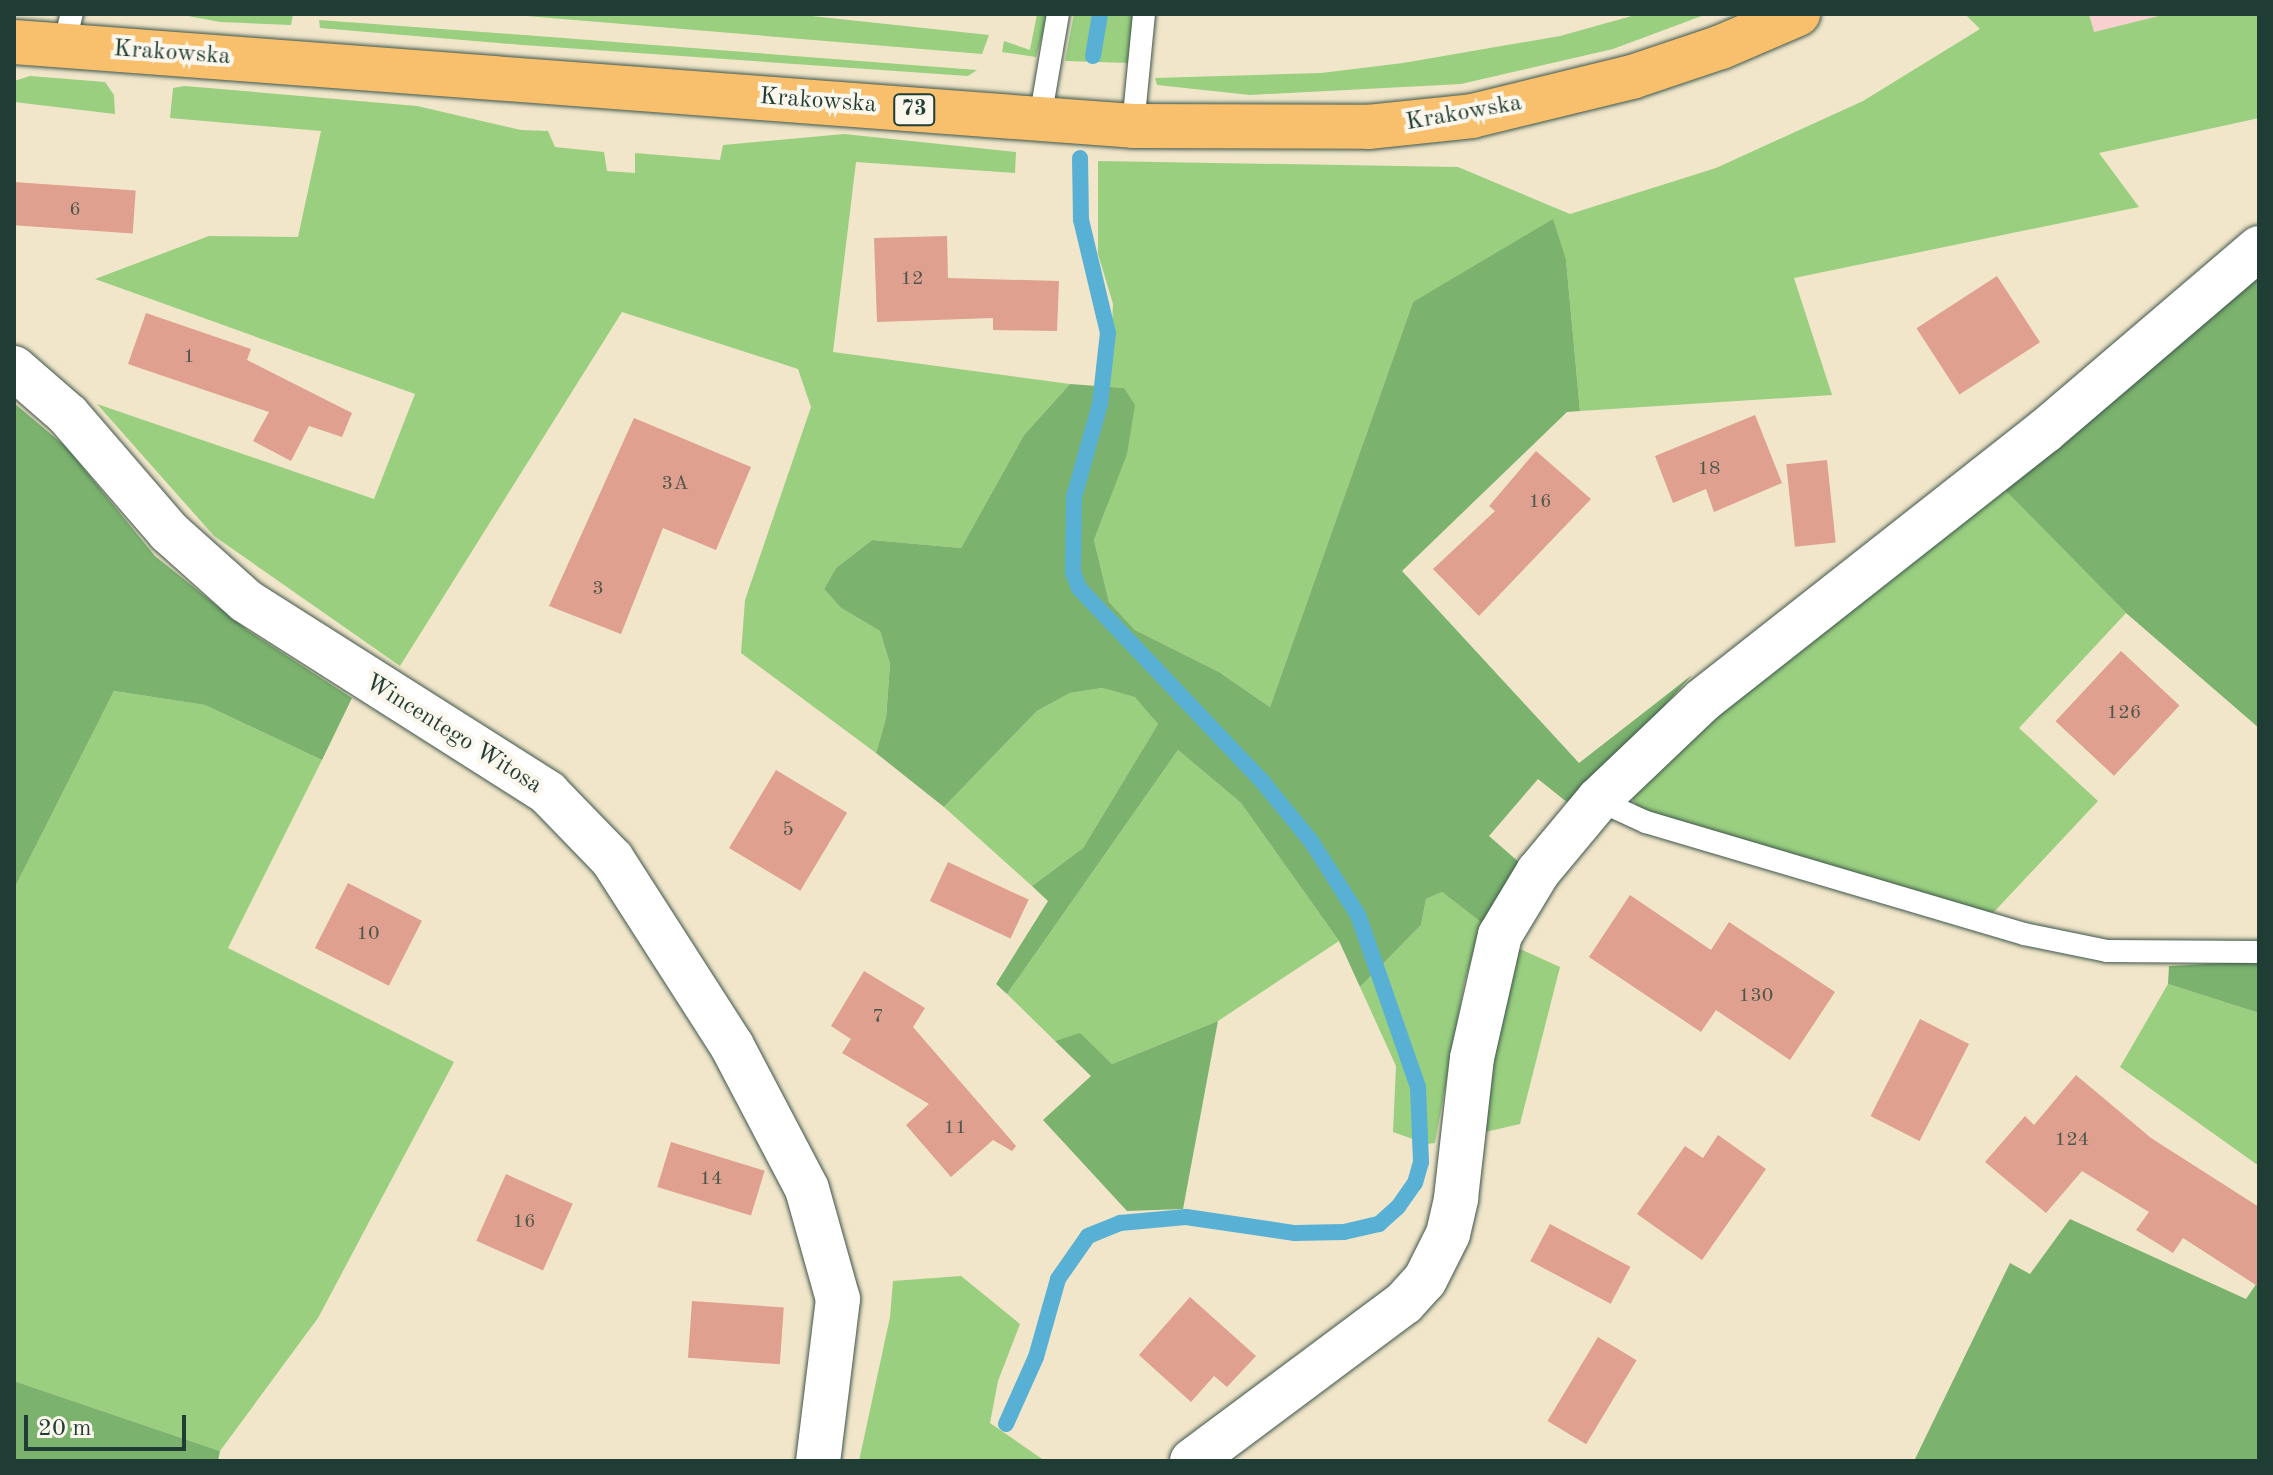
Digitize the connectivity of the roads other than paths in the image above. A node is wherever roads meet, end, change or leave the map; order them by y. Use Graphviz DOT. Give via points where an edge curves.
graph roads {
  1 [pos="1058,14"];
  2 [pos="1144,14"];
  3 [pos="1798,14"];
  4 [pos="68,30"];
  5 [pos="14,42"];
  6 [pos="1040,119"];
  7 [pos="1133,126"];
  8 [pos="2259,248"];
  9 [pos="14,368"];
  10 [pos="1598,800"];
  11 [pos="2259,952"];
  12 [pos="818,1461"];
  13 [pos="1192,1461"];
  1 -- 6 [label="lane"];
  2 -- 7 [label="lane"];
  3 -- 7 [label="main road, Krakowska / 73" via="1632,77 1472,116 1368,127"];
  4 -- 5 [label="main road, Krakowska / 73"];
  4 -- 6 [label="main road, Krakowska / 73"];
  6 -- 7 [label="main road, Krakowska / 73"];
  8 -- 10 [label="street" via="2045,431 1703,700"];
  9 -- 12 [label="street, Wincentego Witosa" via="68,415 169,532 246,601 548,793 612,859 732,1046 807,1189 838,1299"];
  10 -- 11 [label="lane" via="1646,822 2024,934 2107,951"];
  10 -- 13 [label="street" via="1538,872 1500,935 1472,1058 1456,1198 1448,1234 1425,1280 1404,1303"];
}
